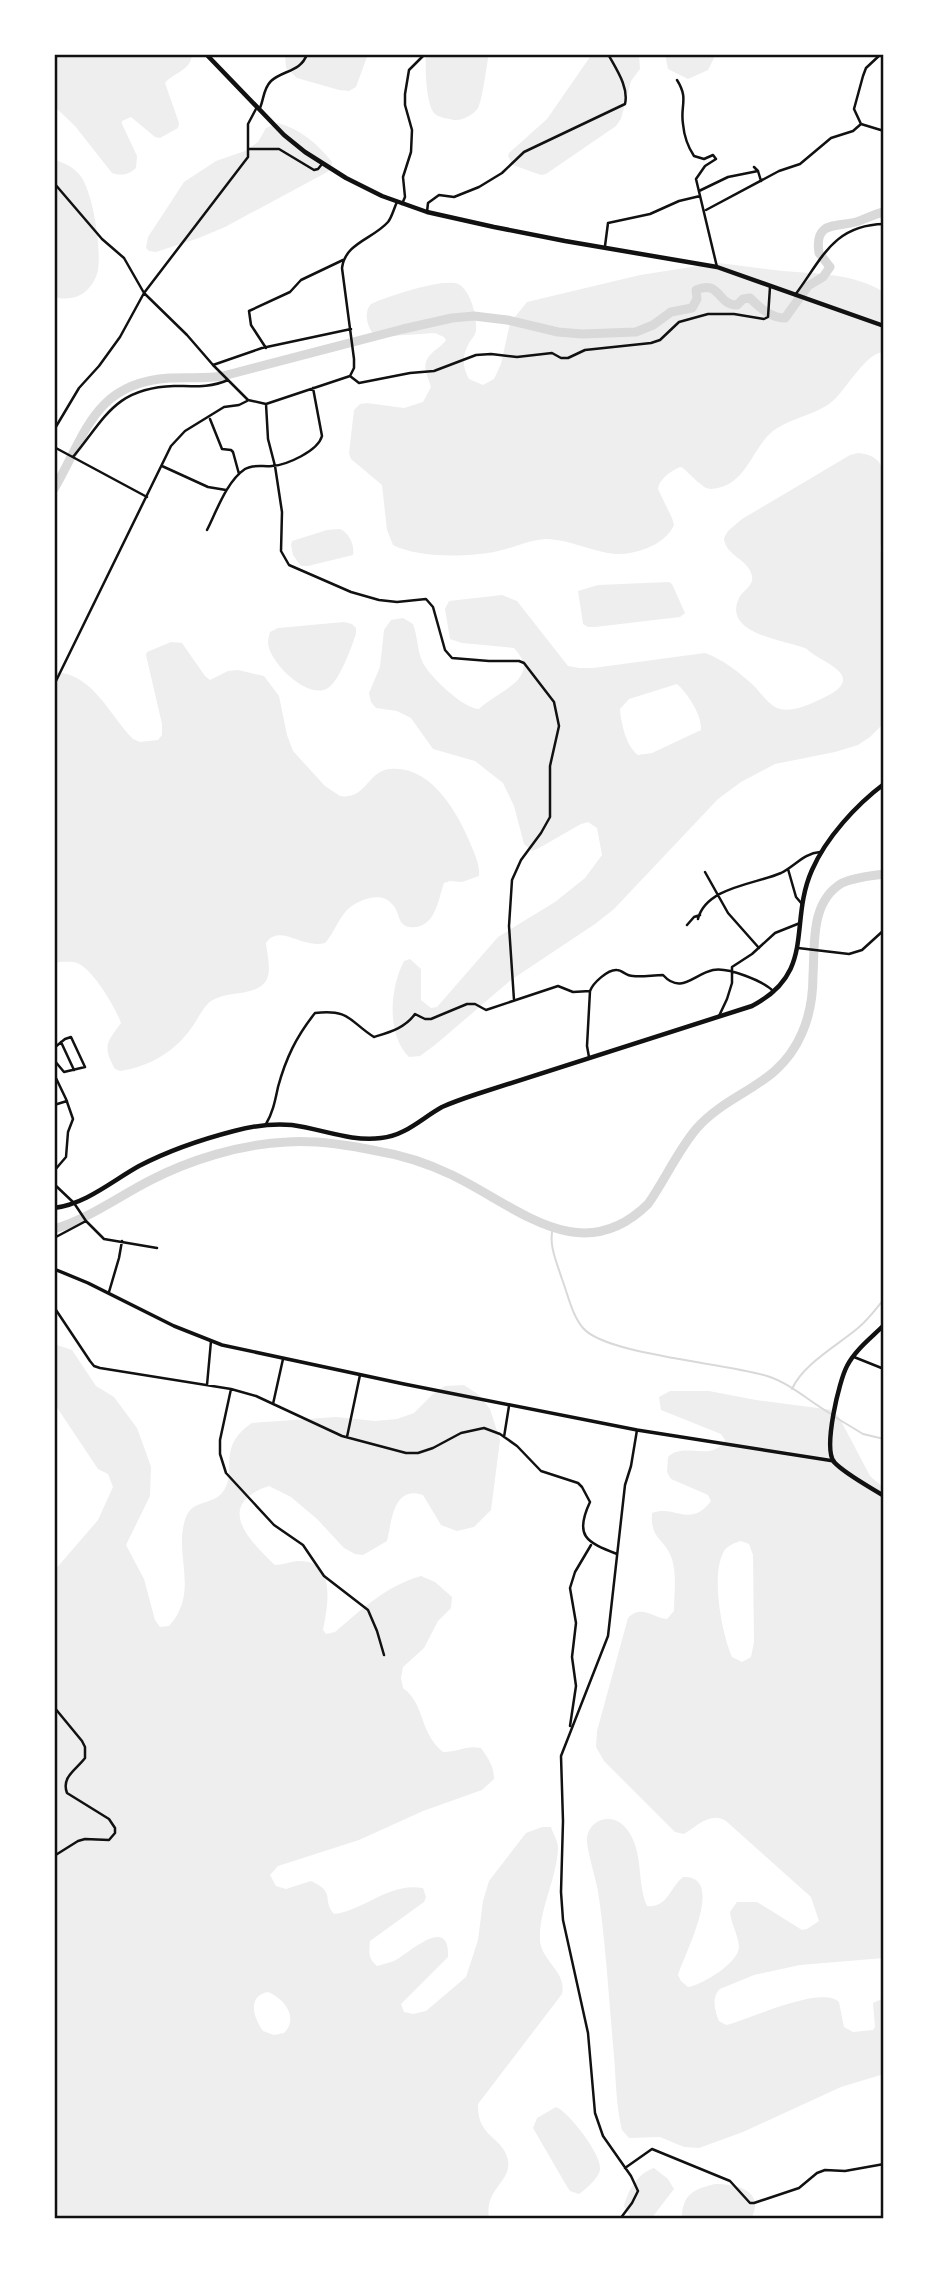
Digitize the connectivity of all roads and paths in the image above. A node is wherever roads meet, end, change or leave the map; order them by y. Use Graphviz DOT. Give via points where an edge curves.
graph roads {
  1 [pos="206,54"];
  2 [pos="307,54"];
  3 [pos="425,54"];
  4 [pos="608,54"];
  5 [pos="881,54"];
  6 [pos="677,80"];
  7 [pos="258,108"];
  8 [pos="860,124"];
  9 [pos="884,131"];
  10 [pos="249,149"];
  11 [pos="322,164"];
  12 [pos="754,167"];
  13 [pos="758,171"];
  14 [pos="761,181"];
  15 [pos="54,183"];
  16 [pos="699,191"];
  17 [pos="700,196"];
  18 [pos="399,203"];
  19 [pos="705,210"];
  20 [pos="427,212"];
  21 [pos="884,223"];
  22 [pos="605,248"];
  23 [pos="343,260"];
  24 [pos="717,267"];
  25 [pos="770,286"];
  26 [pos="145,293"];
  27 [pos="797,295"];
  28 [pos="884,326"];
  29 [pos="351,329"];
  30 [pos="266,348"];
  31 [pos="213,365"];
  32 [pos="350,376"];
  33 [pos="228,380"];
  34 [pos="313,387"];
  35 [pos="248,400"];
  36 [pos="266,404"];
  37 [pos="209,418"];
  38 [pos="54,430"];
  39 [pos="54,447"];
  40 [pos="73,457"];
  41 [pos="162,466"];
  42 [pos="275,466"];
  43 [pos="239,474"];
  44 [pos="226,490"];
  45 [pos="147,497"];
  46 [pos="207,530"];
  47 [pos="54,685"];
  48 [pos="884,784"];
  49 [pos="822,852"];
  50 [pos="788,869"];
  51 [pos="705,872"];
  52 [pos="718,896"];
  53 [pos="803,904"];
  54 [pos="800,923"];
  55 [pos="687,925"];
  56 [pos="884,930"];
  57 [pos="759,948"];
  58 [pos="797,948"];
  59 [pos="731,973"];
  60 [pos="590,991"];
  61 [pos="774,992"];
  62 [pos="514,1000"];
  63 [pos="719,1016"];
  64 [pos="61,1042"];
  65 [pos="54,1048"];
  66 [pos="589,1057"];
  67 [pos="54,1059"];
  68 [pos="74,1070"];
  69 [pos="54,1074"];
  70 [pos="67,1101"];
  71 [pos="54,1105"];
  72 [pos="266,1124"];
  73 [pos="54,1171"];
  74 [pos="54,1184"];
  75 [pos="75,1205"];
  76 [pos="54,1208"];
  77 [pos="85,1220"];
  78 [pos="54,1238"];
  79 [pos="122,1241"];
  80 [pos="157,1248"];
  81 [pos="55,1269"];
  82 [pos="54,1280"];
  83 [pos="108,1293"];
  84 [pos="54,1307"];
  85 [pos="884,1325"];
  86 [pos="211,1341"];
  87 [pos="853,1356"];
  88 [pos="283,1359"];
  89 [pos="884,1368"];
  90 [pos="361,1374"];
  91 [pos="207,1385"];
  92 [pos="232,1389"];
  93 [pos="273,1404"];
  94 [pos="509,1405"];
  95 [pos="637,1430"];
  96 [pos="346,1437"];
  97 [pos="504,1437"];
  98 [pos="834,1461"];
  99 [pos="884,1496"];
  100 [pos="591,1545"];
  101 [pos="617,1554"];
  102 [pos="384,1656"];
  103 [pos="54,1707"];
  104 [pos="569,1732"];
  105 [pos="54,1856"];
  106 [pos="884,2164"];
  107 [pos="625,2168"];
  108 [pos="620,2219"];
  1 -- 7 [label="main road"];
  2 -- 7 [label="street" via="302,65 270,82"];
  3 -- 18 [label="street" via="409,70 405,105 412,130 411,152 403,177 405,197"];
  4 -- 20 [label="street" via="621,78 625,104 524,152 479,187 454,197 439,195 428,203"];
  5 -- 8 [label="street" via="863,76 854,109"];
  6 -- 16 [label="street" via="684,92 688,147 694,156 704,159 713,155 716,159 698,176"];
  7 -- 10 [label="street" via="248,124"];
  7 -- 11 [label="main road"];
  8 -- 9 [label="street"];
  8 -- 14 [label="street" via="831,138 800,164"];
  10 -- 11 [label="street" via="279,149 314,170"];
  10 -- 26 [label="street" via="241,168"];
  11 -- 18 [label="main road"];
  12 -- 13 [label="street"];
  13 -- 14 [label="street"];
  13 -- 16 [label="street" via="728,177"];
  14 -- 19 [label="street"];
  15 -- 26 [label="street" via="124,258"];
  16 -- 17 [label="street"];
  17 -- 19 [label="street"];
  17 -- 22 [label="street" via="608,223"];
  18 -- 20 [label="main road"];
  18 -- 23 [label="street" via="386,224"];
  19 -- 24 [label="street"];
  20 -- 22 [label="main road"];
  21 -- 27 [label="street" via="860,227 834,240"];
  22 -- 24 [label="main road"];
  23 -- 29 [label="street"];
  23 -- 30 [label="street" via="249,312 251,325"];
  24 -- 25 [label="main road"];
  25 -- 27 [label="main road"];
  25 -- 32 [label="street" via="768,317 764,319 708,314 679,322 651,343 585,350 568,358 552,353 476,355 435,372 359,383"];
  26 -- 31 [label="street"];
  26 -- 38 [label="street" via="120,337 79,388"];
  27 -- 28 [label="main road"];
  29 -- 30 [label="street"];
  29 -- 32 [label="street" via="354,368"];
  30 -- 31 [label="street"];
  31 -- 33 [label="street"];
  32 -- 34 [label="street"];
  33 -- 35 [label="street"];
  33 -- 40 [label="street" via="212,386 149,389 128,396"];
  34 -- 36 [label="street"];
  34 -- 42 [label="street" via="321,441"];
  35 -- 36 [label="street"];
  35 -- 37 [label="street" via="224,407"];
  36 -- 42 [label="street"];
  37 -- 41 [label="street" via="176,439"];
  37 -- 43 [label="street" via="222,449 233,452"];
  39 -- 40 [label="street"];
  40 -- 45 [label="street"];
  41 -- 44 [label="street" via="208,487"];
  41 -- 45 [label="street"];
  42 -- 43 [label="street" via="251,466"];
  42 -- 62 [label="street" via="282,512 281,551 289,565 379,600 426,599 433,607 448,655 524,663 554,702 559,726 550,766 550,817 512,880 509,926"];
  43 -- 44 [label="street"];
  44 -- 46 [label="street"];
  45 -- 47 [label="street"];
  48 -- 49 [label="main road"];
  49 -- 50 [label="street" via="809,854"];
  49 -- 53 [label="main road"];
  50 -- 52 [label="street"];
  50 -- 53 [label="street" via="796,897"];
  51 -- 52 [label="street"];
  52 -- 55 [label="street"];
  52 -- 57 [label="street"];
  53 -- 54 [label="main road"];
  54 -- 57 [label="street" via="775,933"];
  54 -- 58 [label="main road"];
  56 -- 58 [label="street" via="856,953"];
  57 -- 59 [label="street" via="732,967"];
  58 -- 61 [label="main road" via="788,976"];
  59 -- 60 [label="street" via="709,971 674,984 663,975 631,976 618,970 598,979"];
  59 -- 61 [label="street" via="760,981"];
  59 -- 63 [label="street" via="732,983"];
  60 -- 62 [label="street" via="573,992 558,986"];
  60 -- 66 [label="street"];
  61 -- 63 [label="main road" via="752,1006"];
  62 -- 72 [label="street" via="486,1010 467,1004 431,1019 415,1014 409,1022 374,1037 337,1012 315,1013 288,1056"];
  63 -- 66 [label="main road"];
  64 -- 65 [label="street"];
  64 -- 68 [label="street"];
  64 -- 68 [label="street" via="74,1039 85,1067"];
  66 -- 72 [label="main road" via="477,1094 442,1108 402,1133 383,1138 361,1139"];
  67 -- 68 [label="street" via="62,1071"];
  69 -- 70 [label="street"];
  70 -- 71 [label="street"];
  70 -- 73 [label="street" via="73,1119 68,1152"];
  72 -- 75 [label="main road" via="233,1131 141,1165"];
  74 -- 75 [label="street"];
  75 -- 76 [label="main road"];
  75 -- 77 [label="street"];
  77 -- 78 [label="street"];
  77 -- 79 [label="street" via="104,1239"];
  79 -- 80 [label="street"];
  79 -- 83 [label="street"];
  81 -- 82 [label="street"];
  81 -- 83 [label="street"];
  83 -- 86 [label="street"];
  84 -- 91 [label="street" via="94,1366"];
  85 -- 87 [label="main road"];
  86 -- 88 [label="street"];
  86 -- 91 [label="street"];
  87 -- 89 [label="street"];
  87 -- 98 [label="main road" via="842,1379 832,1424"];
  88 -- 90 [label="street"];
  88 -- 93 [label="street"];
  90 -- 94 [label="street"];
  90 -- 96 [label="street"];
  91 -- 92 [label="street"];
  92 -- 93 [label="street"];
  92 -- 102 [label="street" via="220,1440 226,1473 274,1525 303,1545 324,1576 368,1610"];
  93 -- 96 [label="street"];
  94 -- 95 [label="street"];
  94 -- 97 [label="street"];
  95 -- 98 [label="street"];
  95 -- 101 [label="street"];
  96 -- 97 [label="street" via="418,1453 477,1428"];
  97 -- 100 [label="street" via="541,1471 582,1487 590,1502 581,1524"];
  98 -- 99 [label="main road"];
  100 -- 101 [label="street"];
  100 -- 104 [label="street" via="570,1588 576,1623 572,1657 576,1686"];
  101 -- 104 [label="street" via="608,1636"];
  103 -- 105 [label="street" via="85,1747 85,1758 66,1778 67,1793 116,1828 108,1839 78,1841"];
  104 -- 107 [label="street" via="561,1756 564,1920 588,2033 595,2113 603,2136"];
  106 -- 107 [label="street" via="825,2170 799,2189 754,2203 730,2181 652,2149"];
  107 -- 108 [label="street" via="638,2191"];
}
